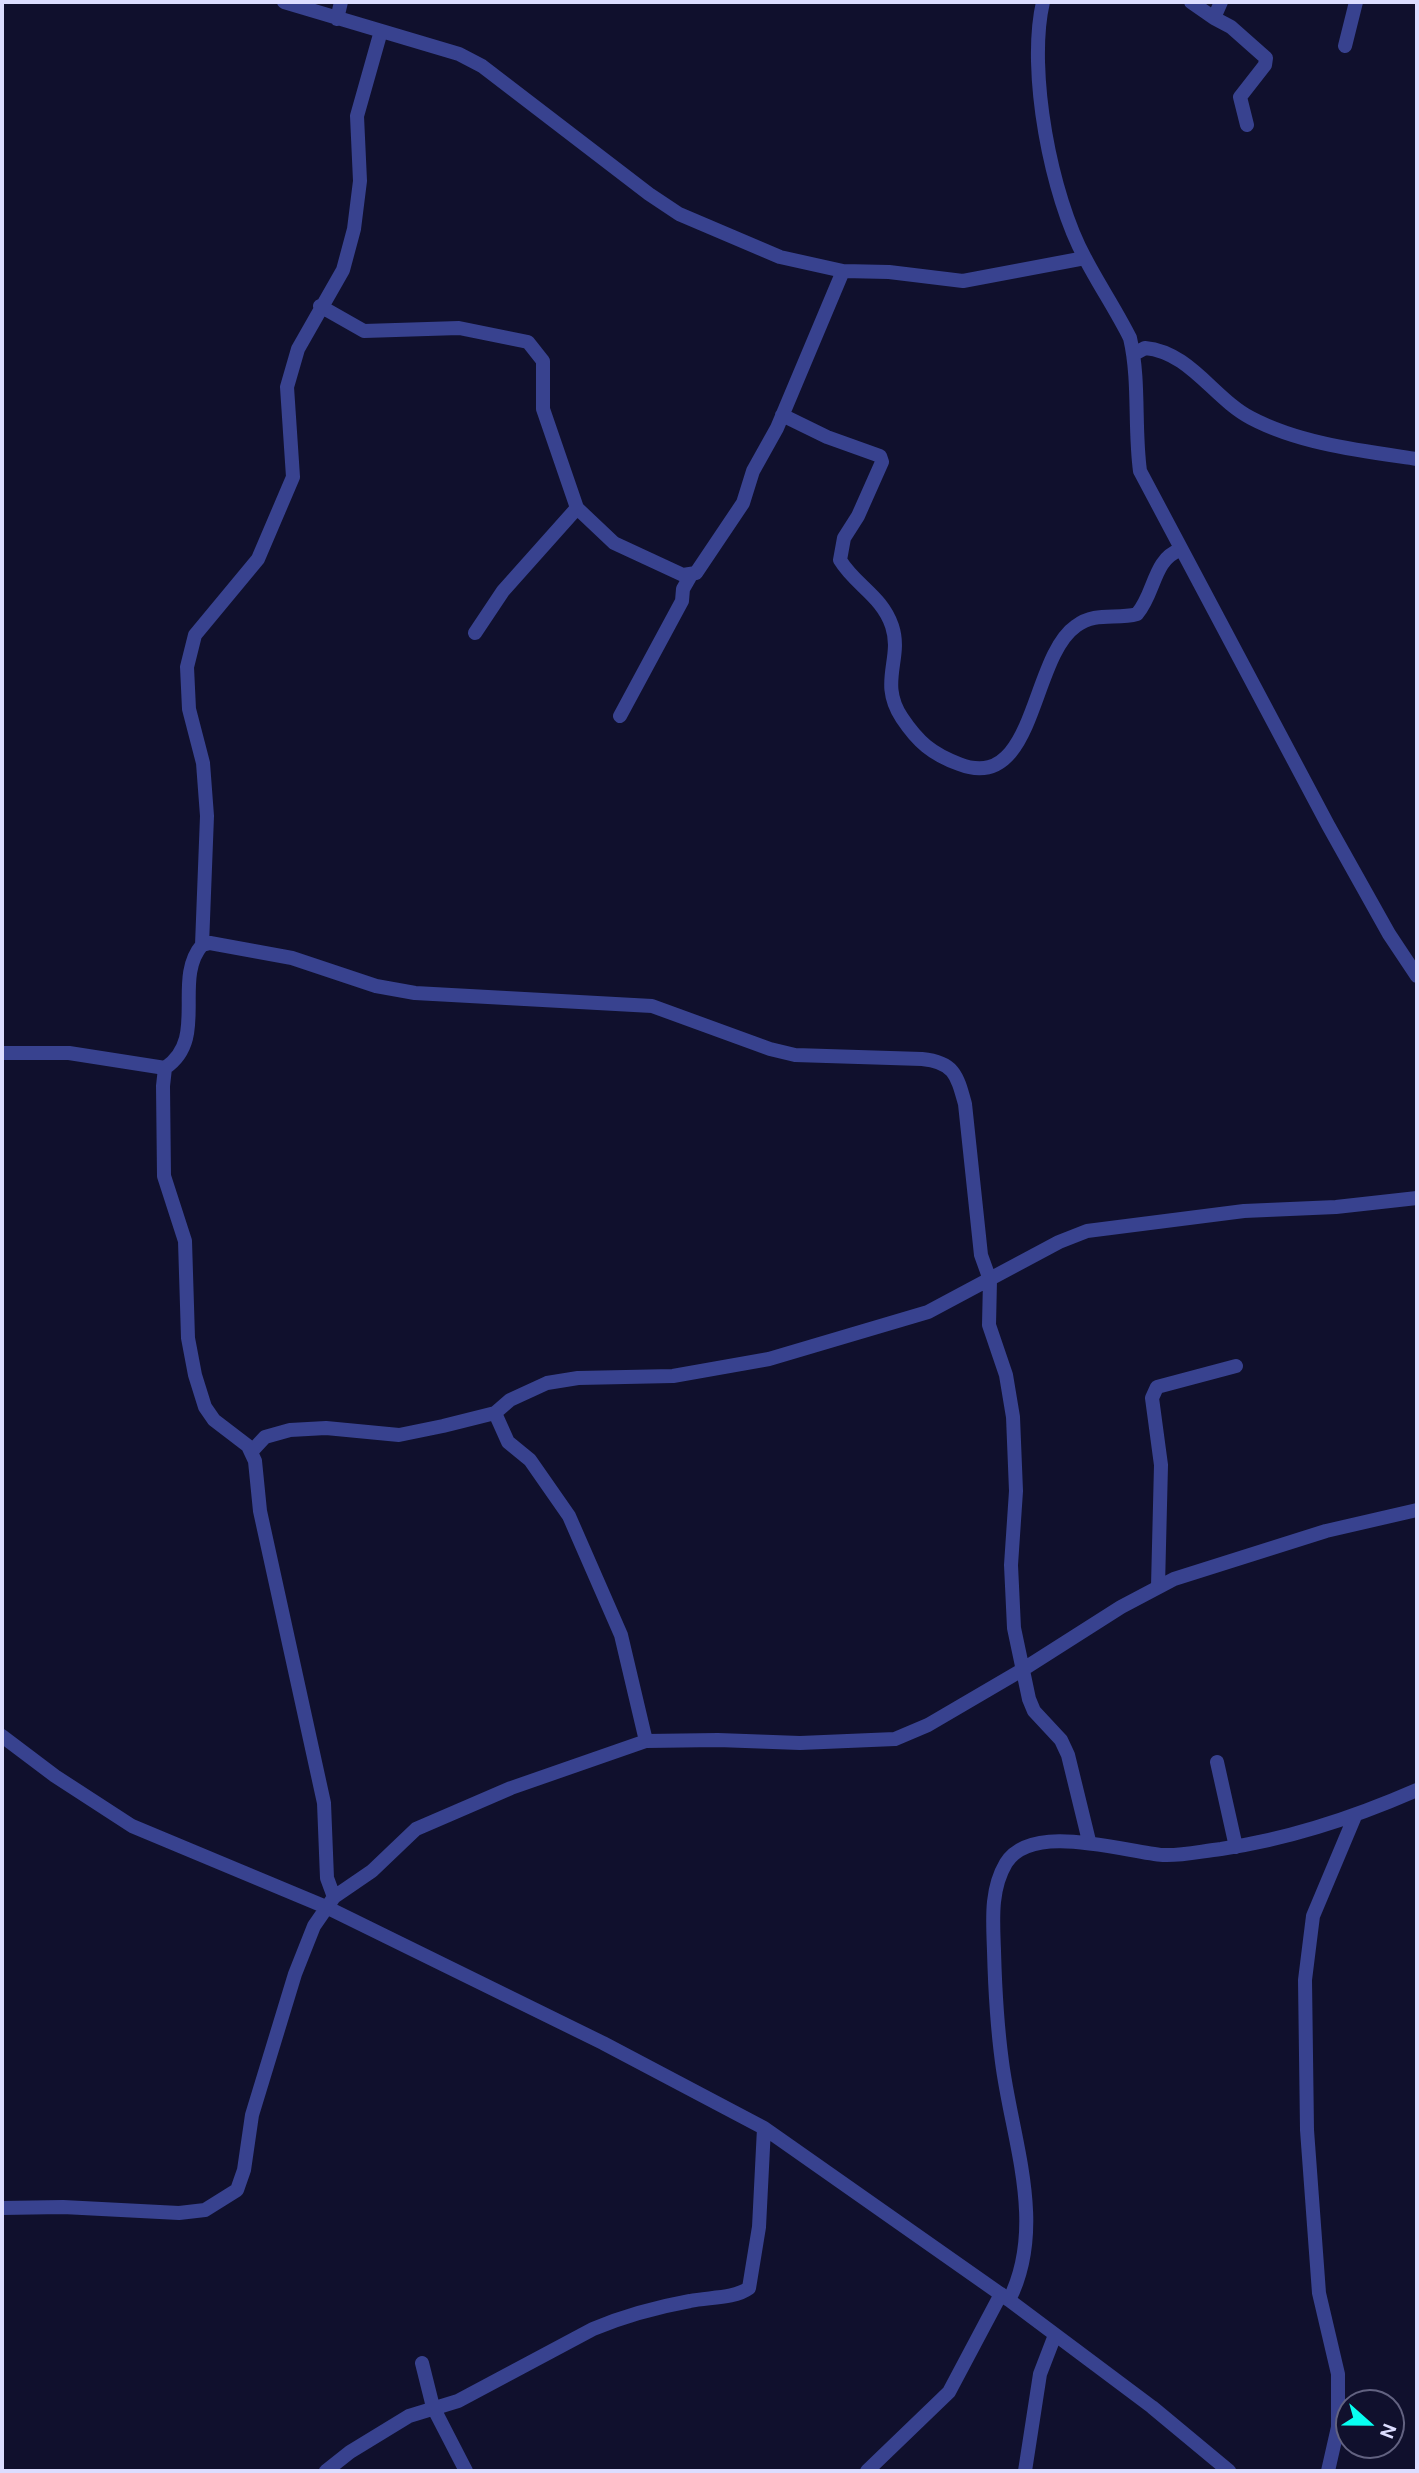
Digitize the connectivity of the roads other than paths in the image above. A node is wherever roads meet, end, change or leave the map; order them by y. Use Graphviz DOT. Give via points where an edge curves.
graph roads {
  1 [pos="284,2"];
  2 [pos="341,2"];
  3 [pos="1043,2"];
  4 [pos="1191,2"];
  5 [pos="1221,2"];
  6 [pos="1356,2"];
  7 [pos="1214,18"];
  8 [pos="337,19"];
  9 [pos="381,31"];
  10 [pos="1345,46"];
  11 [pos="1247,125"];
  12 [pos="1085,258"];
  13 [pos="843,271"];
  14 [pos="320,306"];
  15 [pos="1134,354"];
  16 [pos="782,415"];
  17 [pos="1417,459"];
  18 [pos="577,508"];
  19 [pos="1180,550"];
  20 [pos="691,575"];
  21 [pos="475,633"];
  22 [pos="620,716"];
  23 [pos="202,945"];
  24 [pos="1417,976"];
  25 [pos="2,1053"];
  26 [pos="160,1068"];
  27 [pos="1417,1198"];
  28 [pos="990,1280"];
  29 [pos="1236,1366"];
  30 [pos="495,1413"];
  31 [pos="252,1451"];
  32 [pos="1417,1510"];
  33 [pos="1158,1586"];
  34 [pos="1022,1670"];
  35 [pos="2,1736"];
  36 [pos="646,1741"];
  37 [pos="1217,1762"];
  38 [pos="1417,1790"];
  39 [pos="1355,1816"];
  40 [pos="1331,1825"];
  41 [pos="1345,1839"];
  42 [pos="1089,1841"];
  43 [pos="1236,1847"];
  44 [pos="330,1902"];
  45 [pos="764,2128"];
  46 [pos="2,2208"];
  47 [pos="1005,2297"];
  48 [pos="1055,2335"];
  49 [pos="422,2363"];
  50 [pos="433,2407"];
  51 [pos="326,2471"];
  52 [pos="466,2471"];
  53 [pos="867,2471"];
  54 [pos="1025,2471"];
  55 [pos="1230,2471"];
  56 [pos="1328,2471"];
  1 -- 8 [label="street"];
  2 -- 8 [label="street"];
  3 -- 12 [label="street" via="1037,72 1046,135 1072,230"];
  4 -- 7 [label="street"];
  5 -- 7 [label="street"];
  6 -- 10 [label="street"];
  7 -- 11 [label="street" via="1266,58 1240,97"];
  8 -- 9 [label="street"];
  9 -- 13 [label="street" via="459,54 482,66 679,214 780,257"];
  9 -- 14 [label="street" via="357,116 360,181 354,229 343,270"];
  12 -- 13 [label="street" via="963,281"];
  12 -- 15 [label="street" via="1112,301"];
  13 -- 16 [label="street"];
  14 -- 18 [label="street" via="364,331 459,328 528,342 543,361 543,408"];
  14 -- 23 [label="street" via="298,349 287,387 293,477 258,559 195,635 187,667 189,709 203,763 207,816"];
  15 -- 17 [label="street" via="1145,348 1177,358 1252,419 1322,441"];
  15 -- 19 [label="street" via="1140,471"];
  16 -- 19 [label="street" via="880,456 882,462 844,538 840,560 875,596 893,629 890,695 901,716 923,747 973,769 997,764 1015,750 1047,667 1074,627 1091,618 1137,614 1163,561"];
  16 -- 20 [label="street" via="737,514"];
  18 -- 20 [label="street" via="614,544"];
  18 -- 21 [label="street" via="503,591"];
  19 -- 24 [label="street" via="1389,934"];
  20 -- 22 [label="street" via="682,601"];
  23 -- 26 [label="street" via="193,961 183,1051"];
  23 -- 28 [label="street" via="267,952 376,986 415,993 652,1006 795,1055 939,1060 959,1082 965,1104 981,1255"];
  25 -- 26 [label="street" via="69,1053"];
  26 -- 31 [label="street" via="164,1176 185,1241 188,1338 195,1375 214,1420"];
  27 -- 28 [label="street" via="1244,1211 1087,1231"];
  28 -- 30 [label="street" via="928,1312 769,1359 673,1376 547,1383 510,1400"];
  28 -- 34 [label="street" via="989,1325 1006,1375 1013,1417 1012,1602"];
  29 -- 33 [label="street" via="1157,1387 1152,1398 1161,1465"];
  30 -- 31 [label="street" via="399,1435 326,1428 290,1430 265,1437"];
  30 -- 36 [label="street" via="508,1442 530,1460 569,1516 621,1635"];
  31 -- 44 [label="street" via="260,1511 324,1803"];
  32 -- 33 [label="street" via="1326,1531"];
  33 -- 34 [label="street"];
  34 -- 36 [label="street" via="895,1739 800,1744"];
  34 -- 42 [label="street" via="1034,1711 1061,1740 1068,1755"];
  35 -- 44 [label="street" via="132,1826"];
  36 -- 44 [label="street" via="511,1788 416,1829 372,1871"];
  37 -- 43 [label="street"];
  38 -- 39 [label="street"];
  39 -- 40 [label="street"];
  39 -- 41 [label="street"];
  40 -- 41 [label="street"];
  40 -- 43 [label="street"];
  41 -- 56 [label="street" via="1313,1916 1305,1980 1307,2130 1319,2293 1338,2374 1338,2427"];
  42 -- 43 [label="street" via="1167,1855"];
  42 -- 47 [label="street" via="1041,1844 1014,1853 999,1878 994,1898 999,2039 1027,2227 1023,2268"];
  44 -- 45 [label="street"];
  44 -- 46 [label="street" via="303,1949 252,2115 237,2190 205,2210 179,2213"];
  45 -- 47 [label="street"];
  45 -- 50 [label="street" via="759,2227 749,2288 615,2320 458,2401"];
  47 -- 48 [label="street"];
  47 -- 53 [label="street" via="948,2392"];
  48 -- 54 [label="street" via="1040,2374"];
  48 -- 55 [label="street"];
  49 -- 50 [label="street"];
  50 -- 51 [label="street" via="383,2431"];
  50 -- 52 [label="street"];
}
